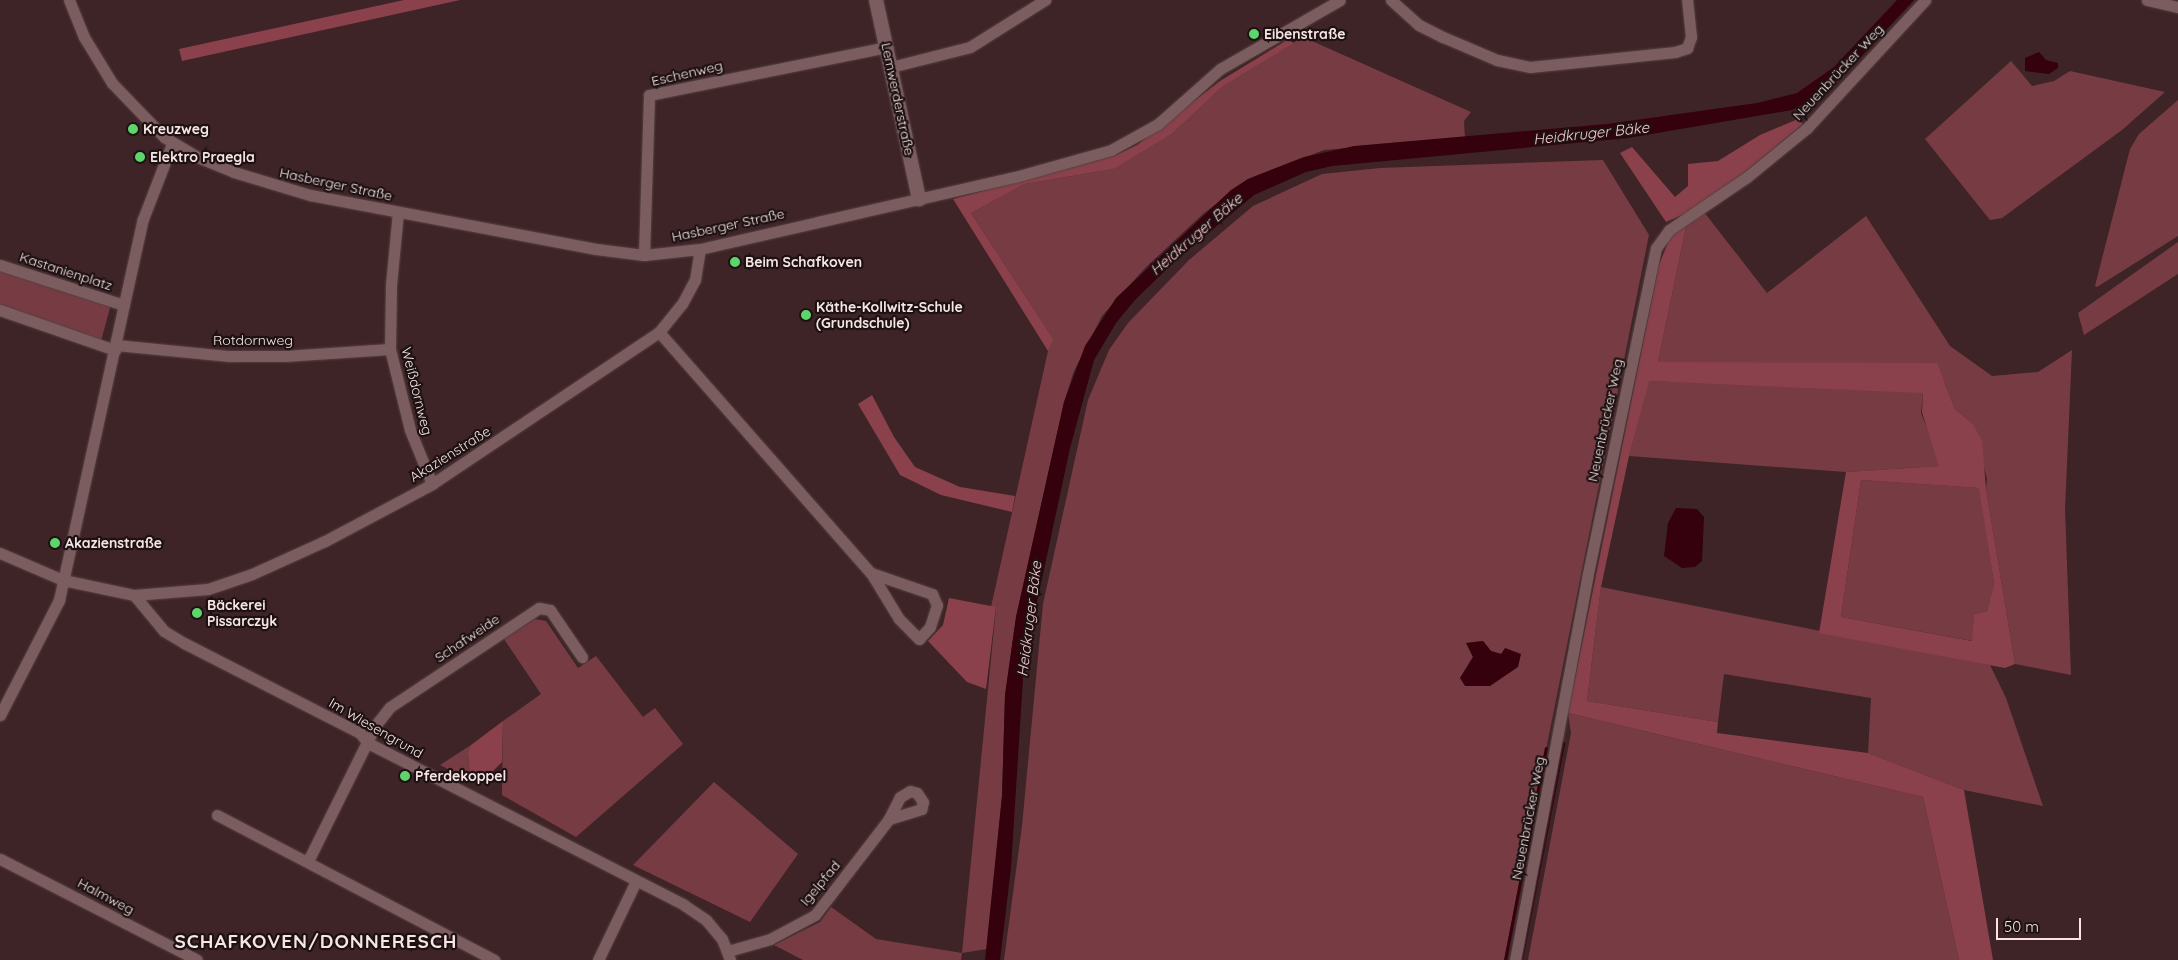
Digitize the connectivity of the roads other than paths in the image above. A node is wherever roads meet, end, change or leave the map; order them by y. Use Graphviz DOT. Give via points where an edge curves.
graph roads {
  1 [pos="69,0"];
  2 [pos="876,0"];
  3 [pos="1045,0"];
  4 [pos="1340,0"];
  5 [pos="1391,0"];
  6 [pos="1687,0"];
  7 [pos="1926,0"];
  8 [pos="2147,0"];
  9 [pos="2178,7"];
  10 [pos="887,48"];
  11 [pos="891,67"];
  12 [pos="172,144"];
  13 [pos="919,199"];
  14 [pos="398,212"];
  15 [pos="700,249"];
  16 [pos="644,255"];
  17 [pos="0,265"];
  18 [pos="124,305"];
  19 [pos="0,310"];
  20 [pos="659,332"];
  21 [pos="116,347"];
  22 [pos="390,349"];
  23 [pos="432,484"];
  24 [pos="0,553"];
  25 [pos="871,573"];
  26 [pos="63,580"];
  27 [pos="134,595"];
  28 [pos="582,657"];
  29 [pos="0,715"];
  30 [pos="368,743"];
  31 [pos="217,815"];
  32 [pos="890,820"];
  33 [pos="0,859"];
  34 [pos="308,861"];
  35 [pos="636,881"];
  36 [pos="729,956"];
  37 [pos="197,960"];
  38 [pos="494,960"];
  39 [pos="598,960"];
  40 [pos="1515,960"];
  1 -- 12 [label="street, Hasberger Straße" via="84,37 112,83"];
  2 -- 10 [label="street, Lemwerderstraße"];
  3 -- 11 [label="street" via="970,47"];
  4 -- 13 [label="street, Hasberger Straße" via="1220,69 1158,124 1125,144 1072,163"];
  5 -- 6 [label="street" via="1419,25 1435,33 1497,60 1530,67 1675,52 1687,48 1691,37"];
  7 -- 40 [label="street, Neuenbrücker Weg" via="1807,128 1747,177 1669,230 1656,248 1588,578"];
  8 -- 9 [label="street"];
  10 -- 11 [label="street, Lemwerderstraße"];
  10 -- 16 [label="street, Eschenweg" via="649,95"];
  11 -- 13 [label="street, Lemwerderstraße"];
  12 -- 14 [label="street, Hasberger Straße" via="277,187"];
  12 -- 18 [label="street" via="143,219"];
  13 -- 15 [label="street, Hasberger Straße"];
  14 -- 16 [label="street, Hasberger Straße"];
  14 -- 22 [label="street, Weißdornweg"];
  15 -- 16 [label="street, Hasberger Straße"];
  15 -- 20 [label="street, Akazienstraße" via="695,280 682,304"];
  17 -- 18 [label="street, Kastanienplatz"];
  18 -- 21 [label="street"];
  19 -- 21 [label="street"];
  20 -- 23 [label="street, Akazienstraße"];
  20 -- 25 [label="street"];
  21 -- 22 [label="street, Rotdornweg" via="229,356"];
  21 -- 26 [label="street"];
  22 -- 23 [label="street, Weißdornweg" via="410,430"];
  23 -- 27 [label="street, Akazienstraße" via="325,541 252,574 208,588"];
  24 -- 26 [label="street, Akazienstraße"];
  25 -- 25 [label="street" via="899,619 919,639 930,627 937,605 932,594"];
  26 -- 27 [label="street, Akazienstraße"];
  26 -- 29 [label="street" via="59,600"];
  27 -- 30 [label="street, Im Wiesengrund" via="164,630 360,733"];
  28 -- 30 [label="street, Schafweide" via="550,610 539,608 390,707 375,726"];
  30 -- 34 [label="street"];
  30 -- 35 [label="street, Im Wiesengrund"];
  31 -- 34 [label="street"];
  32 -- 36 [label="street, Igelpfad" via="815,915"];
  33 -- 37 [label="street, Halmweg"];
  34 -- 38 [label="street"];
  35 -- 36 [label="street, Im Wiesengrund" via="706,920"];
  35 -- 39 [label="street"];
}
